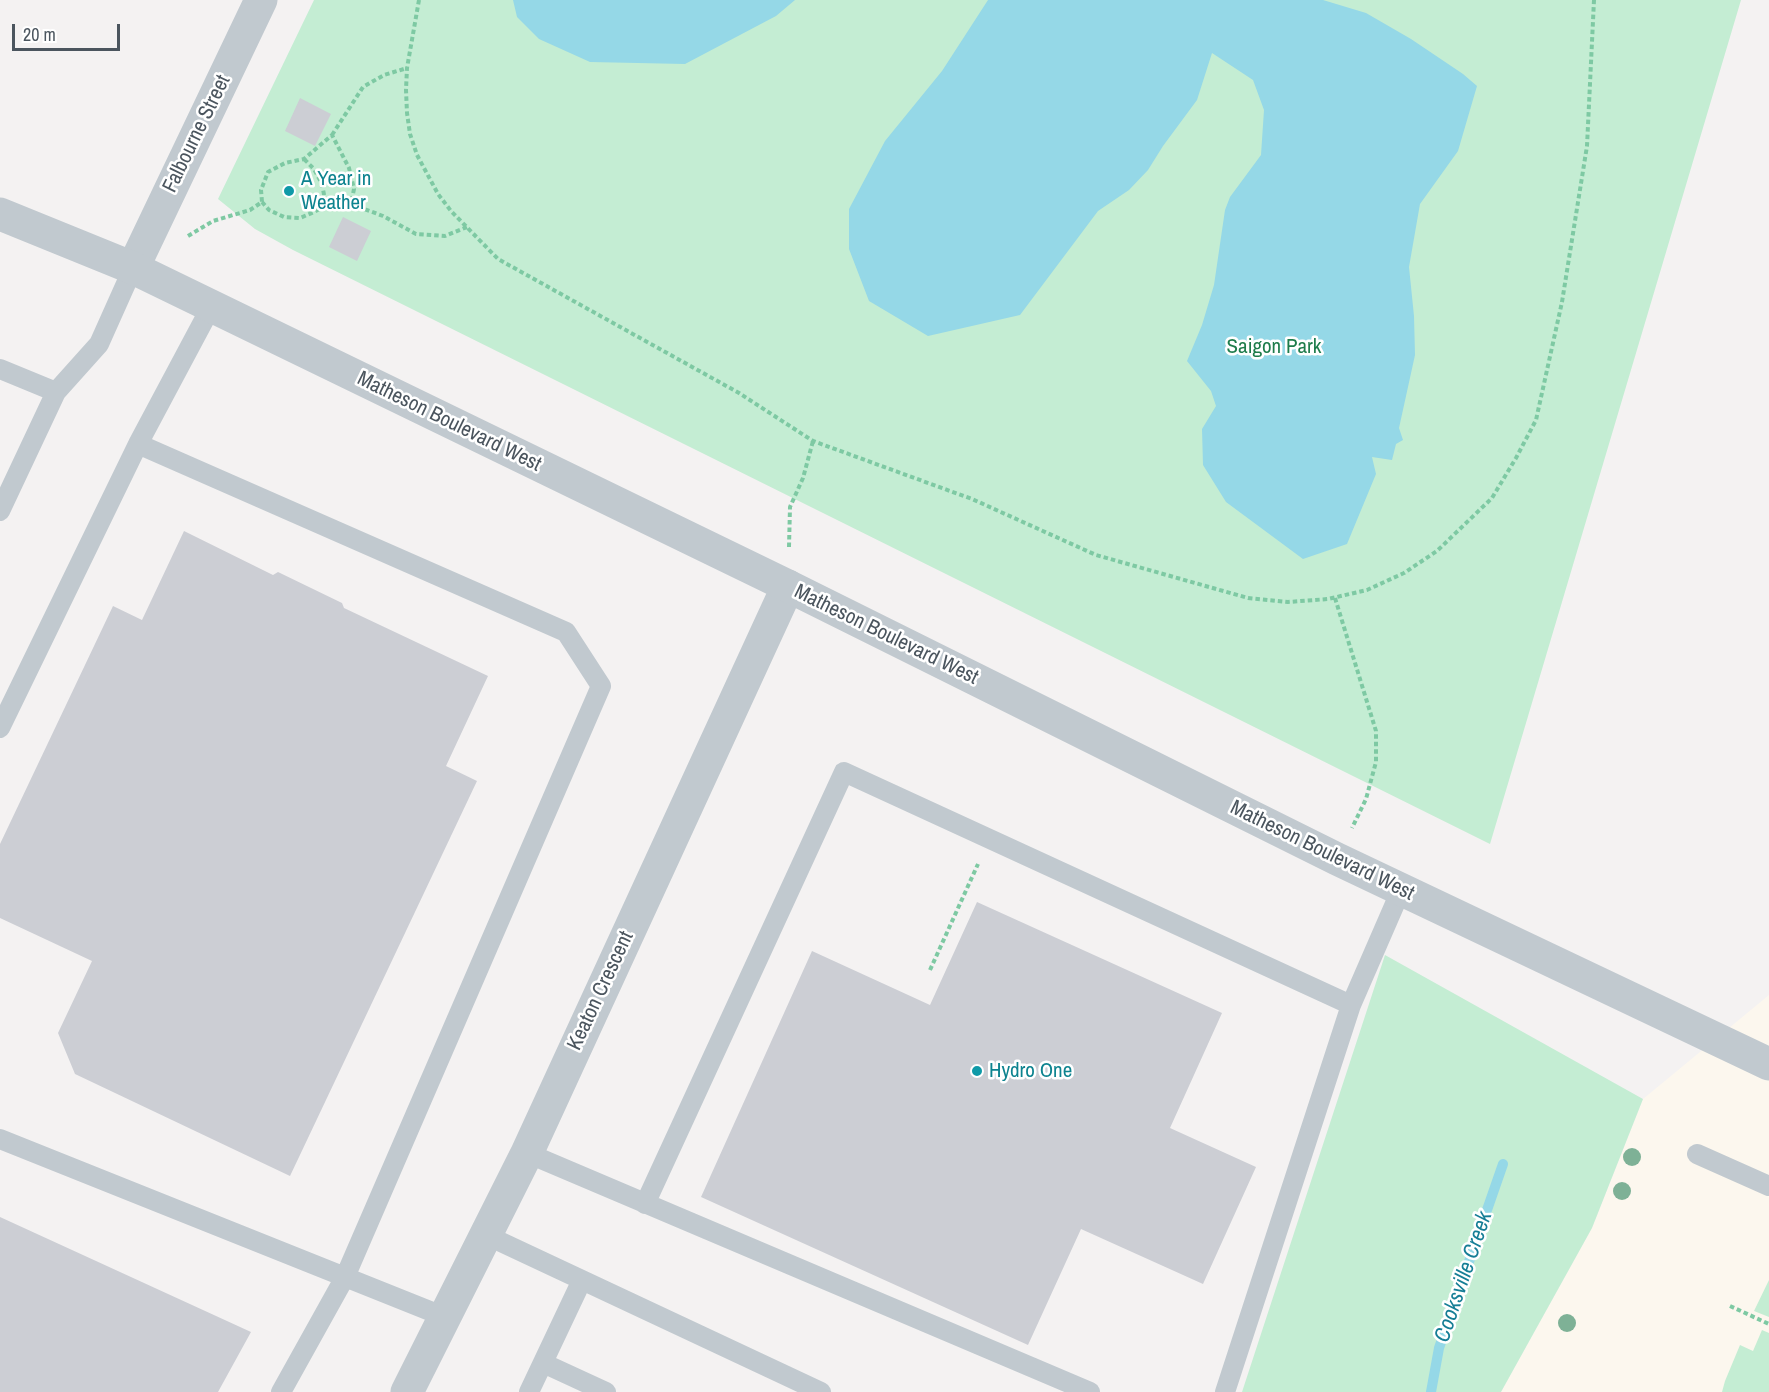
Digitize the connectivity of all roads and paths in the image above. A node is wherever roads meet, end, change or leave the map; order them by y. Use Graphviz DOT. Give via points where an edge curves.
graph roads {
  1 [pos="261,0"];
  2 [pos="419,0"];
  3 [pos="1594,0"];
  4 [pos="407,68"];
  5 [pos="332,135"];
  6 [pos="304,159"];
  7 [pos="262,202"];
  8 [pos="351,204"];
  9 [pos="326,205"];
  10 [pos="0,214"];
  11 [pos="467,227"];
  12 [pos="183,239"];
  13 [pos="133,268"];
  14 [pos="211,307"];
  15 [pos="0,369"];
  16 [pos="56,392"];
  17 [pos="813,441"];
  18 [pos="138,444"];
  19 [pos="3,499"];
  20 [pos="788,586"];
  21 [pos="1335,598"];
  22 [pos="0,728"];
  23 [pos="989,838"];
  24 [pos="1337,859"];
  25 [pos="1401,890"];
  26 [pos="930,970"];
  27 [pos="1351,1005"];
  28 [pos="1769,1064"];
  29 [pos="0,1139"];
  30 [pos="527,1153"];
  31 [pos="1697,1154"];
  32 [pos="1769,1186"];
  33 [pos="645,1204"];
  34 [pos="486,1235"];
  35 [pos="345,1277"];
  36 [pos="582,1280"];
  37 [pos="1730,1306"];
  38 [pos="445,1317"];
  39 [pos="1769,1324"];
  40 [pos="543,1363"];
  41 [pos="281,1392"];
  42 [pos="406,1392"];
  43 [pos="530,1392"];
  44 [pos="606,1392"];
  45 [pos="821,1392"];
  46 [pos="1090,1392"];
  47 [pos="1225,1392"];
  1 -- 13 [label="street, Falbourne Street"];
  2 -- 4 [label="path"];
  3 -- 21 [label="path" via="1587,146 1562,302 1536,420 1492,498 1437,551 1404,573 1367,590"];
  4 -- 5 [label="path" via="363,87"];
  4 -- 11 [label="path" via="407,112 417,155 438,194"];
  5 -- 6 [label="path"];
  5 -- 8 [label="path" via="349,168 354,189"];
  6 -- 7 [label="path" via="268,172 261,190"];
  6 -- 9 [label="path" via="322,184"];
  7 -- 9 [label="path" via="284,217 300,218"];
  7 -- 12 [label="path" via="250,210 213,221"];
  8 -- 9 [label="path"];
  8 -- 11 [label="path" via="416,234 445,236"];
  10 -- 13 [label="street, Matheson Boulevard West"];
  11 -- 17 [label="path" via="498,259 739,393"];
  13 -- 14 [label="street, Matheson Boulevard West"];
  13 -- 16 [label="lane" via="99,344"];
  14 -- 18 [label="lane"];
  14 -- 20 [label="street, Matheson Boulevard West"];
  15 -- 16 [label="lane"];
  16 -- 19 [label="lane"];
  17 -- 20 [label="path" via="790,507"];
  17 -- 21 [label="path" via="972,498 1096,555 1248,598 1288,602"];
  18 -- 22 [label="lane"];
  18 -- 35 [label="lane" via="566,632 601,686"];
  20 -- 24 [label="street, Matheson Boulevard West"];
  20 -- 30 [label="street, Keaton Crescent"];
  21 -- 24 [label="path" via="1376,731 1376,762 1366,800"];
  23 -- 26 [label="path"];
  23 -- 27 [label="lane"];
  23 -- 33 [label="lane" via="844,772"];
  24 -- 25 [label="street, Matheson Boulevard West"];
  25 -- 27 [label="lane"];
  25 -- 28 [label="street, Matheson Boulevard West"];
  27 -- 47 [label="lane"];
  29 -- 35 [label="lane"];
  30 -- 33 [label="lane"];
  30 -- 34 [label="street, Keaton Crescent"];
  31 -- 32 [label="lane"];
  33 -- 46 [label="lane"];
  34 -- 36 [label="lane"];
  34 -- 38 [label="street, Keaton Crescent"];
  35 -- 38 [label="lane"];
  35 -- 41 [label="lane"];
  36 -- 40 [label="lane"];
  36 -- 45 [label="lane"];
  37 -- 39 [label="path"];
  38 -- 42 [label="street, Keaton Crescent"];
  40 -- 43 [label="lane"];
  40 -- 44 [label="lane"];
}
